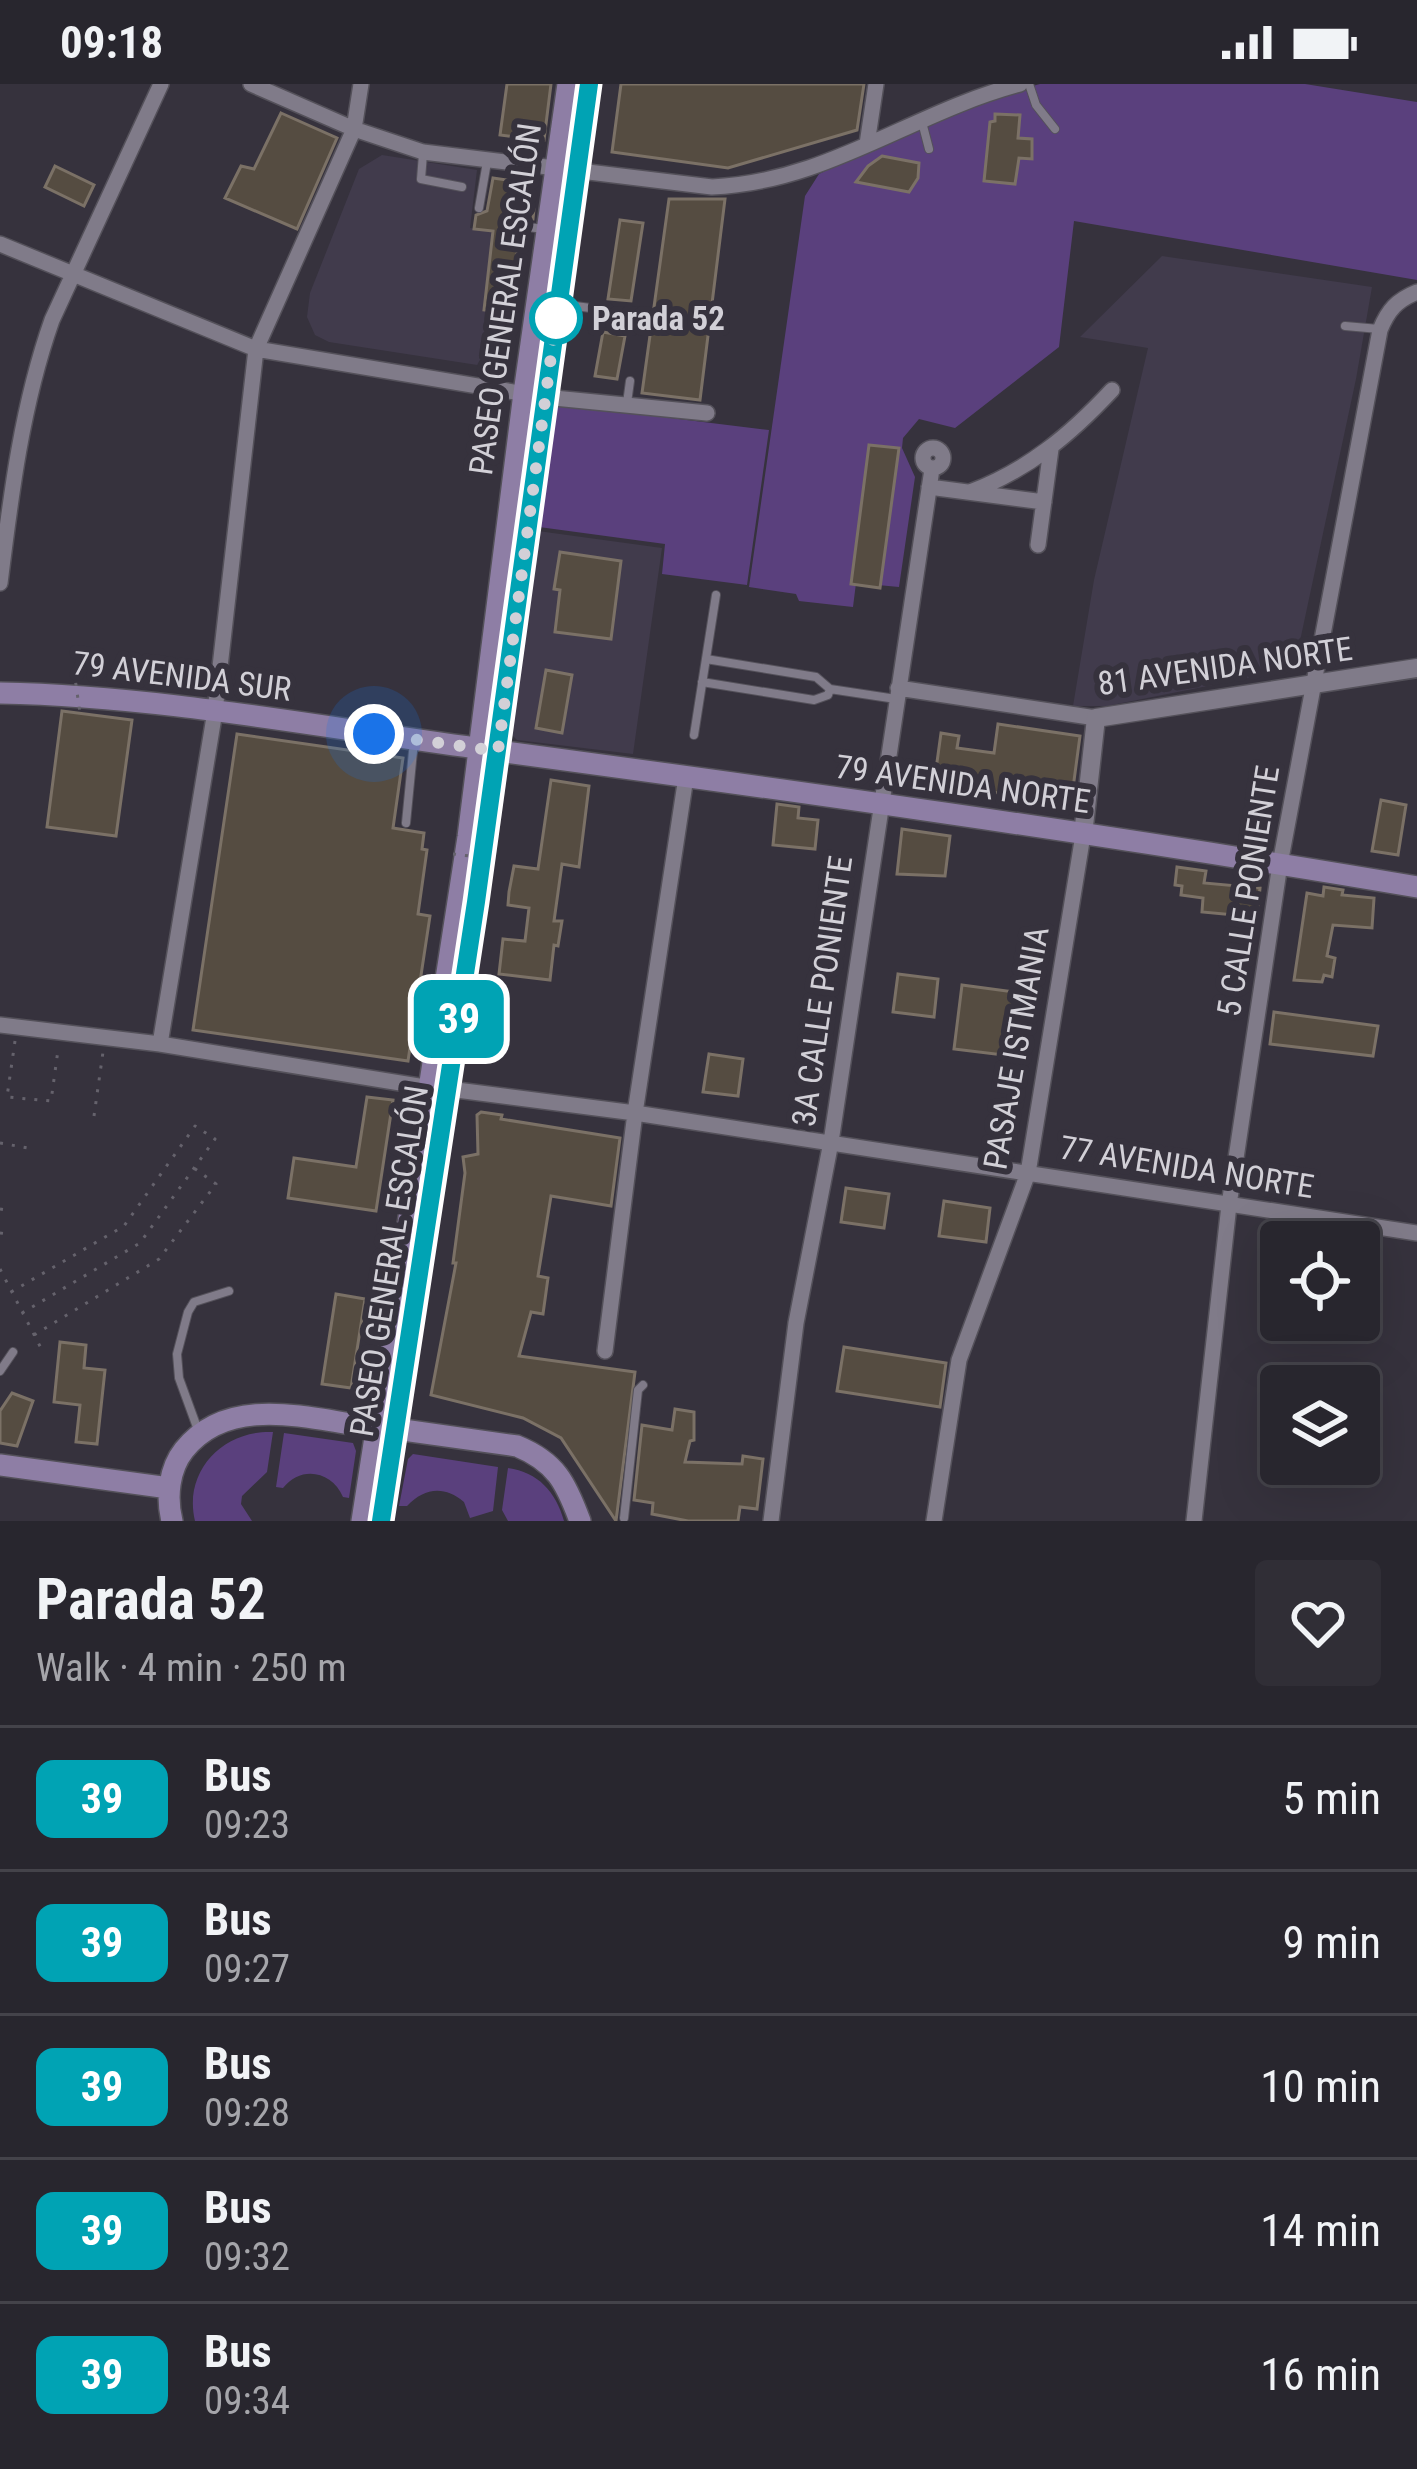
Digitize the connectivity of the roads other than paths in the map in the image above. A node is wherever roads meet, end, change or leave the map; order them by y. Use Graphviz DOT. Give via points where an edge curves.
graph roads {
  1 [pos="161,84"];
  2 [pos="251,84"];
  3 [pos="361,84"];
  4 [pos="568,84"];
  5 [pos="589,84"];
  6 [pos="876,84"];
  7 [pos="1020,84"];
  8 [pos="1029,84"];
  9 [pos="922,119"];
  10 [pos="354,129"];
  11 [pos="1055,129"];
  12 [pos="868,143"];
  13 [pos="928,149"];
  14 [pos="423,152"];
  15 [pos="487,161"];
  16 [pos="566,170"];
  17 [pos="462,187"];
  18 [pos="479,208"];
  19 [pos="520,226"];
  20 [pos="546,230"];
  21 [pos="0,244"];
  22 [pos="74,276"];
  23 [pos="1417,292"];
  24 [pos="558,304"];
  25 [pos="598,309"];
  26 [pos="1345,326"];
  27 [pos="1380,330"];
  28 [pos="256,349"];
  29 [pos="631,381"];
  30 [pos="1112,390"];
  31 [pos="534,395"];
  32 [pos="627,406"];
  33 [pos="707,413"];
  34 [pos="1051,448"];
  35 [pos="932,469"];
  36 [pos="929,487"];
  37 [pos="970,492"];
  38 [pos="1044,502"];
  39 [pos="1038,545"];
  40 [pos="0,583"];
  41 [pos="716,595"];
  42 [pos="706,658"];
  43 [pos="1417,668"];
  44 [pos="702,682"];
  45 [pos="1314,685"];
  46 [pos="830,689"];
  47 [pos="0,693"];
  48 [pos="897,694"];
  49 [pos="215,711"];
  50 [pos="1096,718"];
  51 [pos="694,735"];
  52 [pos="414,739"];
  53 [pos="489,750"];
  54 [pos="686,777"];
  55 [pos="880,804"];
  56 [pos="406,823"];
  57 [pos="1082,835"];
  58 [pos="1280,864"];
  59 [pos="1417,887"];
  60 [pos="8,1026"];
  61 [pos="160,1044"];
  62 [pos="440,1088"];
  63 [pos="635,1113"];
  64 [pos="830,1142"];
  65 [pos="1028,1173"];
  66 [pos="1229,1205"];
  67 [pos="1417,1233"];
  68 [pos="229,1292"];
  69 [pos="14,1352"];
  70 [pos="605,1352"];
  71 [pos="0,1371"];
  72 [pos="643,1385"];
  73 [pos="387,1428"];
  74 [pos="199,1432"];
  75 [pos="0,1465"];
  76 [pos="169,1488"];
  77 [pos="624,1518"];
  78 [pos="172,1521"];
  79 [pos="362,1521"];
  80 [pos="381,1521"];
  81 [pos="580,1521"];
  82 [pos="771,1521"];
  83 [pos="934,1521"];
  84 [pos="1194,1521"];
  1 -- 22 [label="street"];
  2 -- 10 [label="street"];
  3 -- 10 [label="street"];
  4 -- 16 [label="main road, PASEO GENERAL ESCALÓN"];
  5 -- 16 [label="main road, PASEO GENERAL ESCALÓN"];
  6 -- 12 [label="street"];
  7 -- 9 [label="street"];
  8 -- 11 [label="lane"];
  9 -- 12 [label="street"];
  9 -- 13 [label="lane"];
  10 -- 14 [label="street"];
  10 -- 28 [label="street"];
  12 -- 16 [label="street" via="829,164 753,185"];
  14 -- 15 [label="street"];
  14 -- 17 [label="lane" via="421,179"];
  15 -- 16 [label="street"];
  15 -- 18 [label="lane"];
  16 -- 20 [label="main road, PASEO GENERAL ESCALÓN"];
  16 -- 24 [label="main road, PASEO GENERAL ESCALÓN"];
  19 -- 20 [label="lane"];
  20 -- 31 [label="main road, PASEO GENERAL ESCALÓN"];
  21 -- 22 [label="street"];
  22 -- 28 [label="street"];
  22 -- 40 [label="street" via="25,410"];
  23 -- 27 [label="street" via="1401,298"];
  24 -- 25 [label="lane"];
  24 -- 31 [label="main road, PASEO GENERAL ESCALÓN"];
  26 -- 27 [label="lane"];
  27 -- 45 [label="street, 5 CALLE PONIENTE"];
  28 -- 31 [label="street"];
  28 -- 49 [label="street"];
  29 -- 32 [label="lane"];
  30 -- 34 [label="street"];
  31 -- 32 [label="street"];
  31 -- 53 [label="main road, PASEO GENERAL ESCALÓN"];
  32 -- 33 [label="street"];
  34 -- 37 [label="street"];
  34 -- 38 [label="street"];
  35 -- 36 [label="street, 3A CALLE PONIENTE"];
  36 -- 37 [label="street"];
  36 -- 48 [label="street, 3A CALLE PONIENTE"];
  37 -- 38 [label="street"];
  38 -- 39 [label="street"];
  41 -- 42 [label="lane"];
  42 -- 44 [label="lane"];
  42 -- 46 [label="lane" via="822,679"];
  43 -- 45 [label="street, 81 AVENIDA NORTE"];
  44 -- 46 [label="lane" via="814,700"];
  44 -- 51 [label="lane"];
  45 -- 50 [label="street, 81 AVENIDA NORTE"];
  45 -- 58 [label="street, 5 CALLE PONIENTE"];
  46 -- 48 [label="lane"];
  47 -- 49 [label="main road, 79 AVENIDA SUR"];
  48 -- 50 [label="street, 81 AVENIDA NORTE"];
  48 -- 55 [label="street, 3A CALLE PONIENTE"];
  49 -- 52 [label="main road, 79 AVENIDA SUR"];
  49 -- 61 [label="street"];
  50 -- 57 [label="street, PASAJE ISTMANIA"];
  52 -- 53 [label="main road, 79 AVENIDA SUR"];
  52 -- 56 [label="lane"];
  53 -- 54 [label="main road, 79 AVENIDA NORTE"];
  53 -- 62 [label="main road, PASEO GENERAL ESCALÓN"];
  54 -- 55 [label="main road, 79 AVENIDA NORTE"];
  54 -- 63 [label="street"];
  55 -- 57 [label="main road, 79 AVENIDA NORTE"];
  55 -- 64 [label="street, 3A CALLE PONIENTE"];
  57 -- 58 [label="main road, 79 AVENIDA NORTE"];
  57 -- 65 [label="street, PASAJE ISTMANIA"];
  58 -- 59 [label="main road, 79 AVENIDA NORTE"];
  58 -- 66 [label="street, 5 CALLE PONIENTE"];
  60 -- 61 [label="street, 77 AVENIDA NORTE"];
  61 -- 62 [label="street, 77 AVENIDA NORTE"];
  62 -- 63 [label="street, 77 AVENIDA NORTE"];
  62 -- 73 [label="main road, PASEO GENERAL ESCALÓN"];
  63 -- 64 [label="street, 77 AVENIDA NORTE"];
  63 -- 70 [label="street"];
  64 -- 65 [label="street, 77 AVENIDA NORTE"];
  64 -- 82 [label="street, 3A CALLE PONIENTE"];
  65 -- 66 [label="street, 77 AVENIDA NORTE"];
  65 -- 83 [label="street, PASAJE ISTMANIA" via="959,1360"];
  66 -- 67 [label="street, 77 AVENIDA NORTE"];
  66 -- 84 [label="street, 5 CALLE PONIENTE"];
  68 -- 74 [label="lane" via="194,1302 177,1354"];
  69 -- 71 [label="lane"];
  72 -- 77 [label="lane"];
  73 -- 74 [label="main road" via="252,1414"];
  73 -- 79 [label="main road, PASEO GENERAL ESCALÓN"];
  73 -- 80 [label="main road, PASEO GENERAL ESCALÓN"];
  73 -- 81 [label="main road" via="535,1453 566,1482"];
  74 -- 76 [label="main road" via="177,1458"];
  75 -- 76 [label="main road"];
  76 -- 78 [label="main road"];
}
